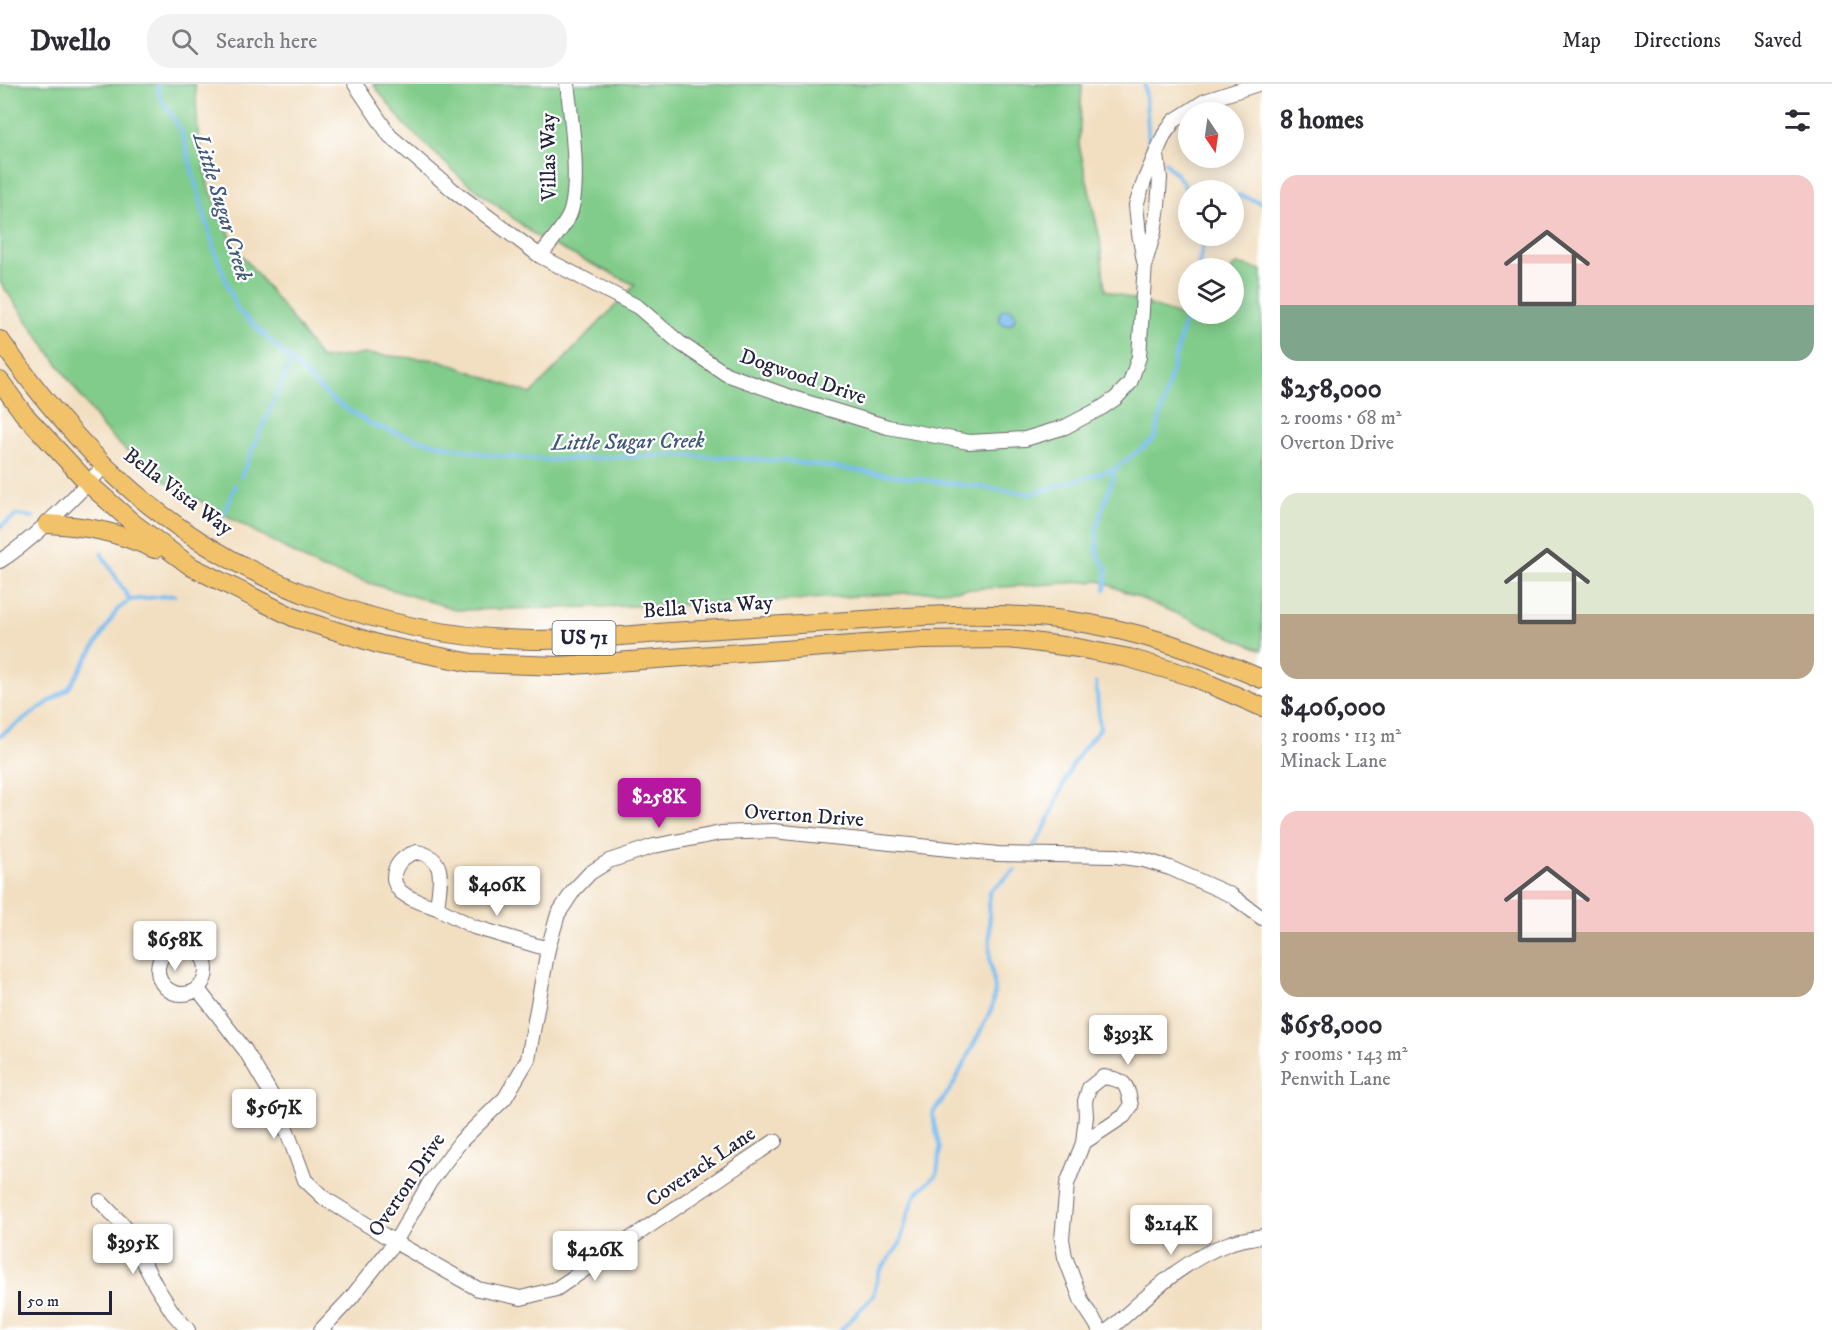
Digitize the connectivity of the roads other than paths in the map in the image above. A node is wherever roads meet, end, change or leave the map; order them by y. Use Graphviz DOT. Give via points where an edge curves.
graph roads {
  1 [pos="355,84"];
  2 [pos="567,84"];
  3 [pos="1258,84"];
  4 [pos="1157,155"];
  5 [pos="540,256"];
  6 [pos="1145,263"];
  7 [pos="0,340"];
  8 [pos="0,381"];
  9 [pos="105,466"];
  10 [pos="88,483"];
  11 [pos="47,524"];
  12 [pos="0,561"];
  13 [pos="192,567"];
  14 [pos="1262,679"];
  15 [pos="1262,707"];
  16 [pos="437,908"];
  17 [pos="1262,918"];
  18 [pos="548,949"];
  19 [pos="197,988"];
  20 [pos="775,1142"];
  21 [pos="1083,1143"];
  22 [pos="100,1201"];
  23 [pos="1262,1236"];
  24 [pos="395,1242"];
  25 [pos="188,1330"];
  26 [pos="321,1330"];
  27 [pos="1100,1330"];
  28 [pos="1109,1330"];
  1 -- 5 [label="street, Dogwood Drive" via="390,136"];
  2 -- 5 [label="street, Villas Way" via="574,195 569,217"];
  3 -- 4 [label="street, Dogwood Drive" via="1187,111 1164,135"];
  4 -- 6 [label="street, Dogwood Drive" via="1158,207"];
  4 -- 6 [label="street, Dogwood Drive" via="1136,205"];
  5 -- 6 [label="street, Dogwood Drive" via="638,307 680,343 726,374 888,427 969,442 1024,439 1065,427 1116,398 1130,383 1139,357"];
  7 -- 9 [label="main road, Bella Vista Way / US 71" via="63,423"];
  8 -- 10 [label="main road, US 71" via="23,413"];
  9 -- 10 [label="street"];
  9 -- 14 [label="main road, Bella Vista Way / US 71" via="180,527 260,573 324,601 390,621 460,635 532,640 586,638 995,614 1065,620 1140,635 1200,653"];
  10 -- 11 [label="street"];
  10 -- 13 [label="main road, US 71"];
  11 -- 12 [label="street"];
  11 -- 13 [label="main road" via="82,525 129,537"];
  13 -- 15 [label="main road, US 71" via="295,618 381,645 472,663 560,666 921,640 1009,639 1129,658 1193,678"];
  16 -- 18 [label="street" via="474,927"];
  17 -- 18 [label="street, Overton Drive" via="1231,895 1170,868 1134,858 998,854 773,831 721,833 654,846 609,861 590,873 558,914"];
  18 -- 24 [label="street, Overton Drive" via="528,1059 505,1098 461,1141 430,1182"];
  19 -- 24 [label="street, Coverack Lane" via="245,1050 277,1104 305,1180 324,1198"];
  20 -- 24 [label="street, Coverack Lane" via="556,1289 521,1298 478,1289"];
  21 -- 21 [label="street" via="1124,1116 1131,1106 1125,1084 1119,1079 1103,1077 1089,1088"];
  21 -- 27 [label="street" via="1067,1184 1062,1239 1082,1302"];
  22 -- 25 [label="street" via="124,1227 156,1286"];
  23 -- 28 [label="street" via="1231,1242 1180,1269"];
  24 -- 26 [label="street, Overton Drive"];
}
